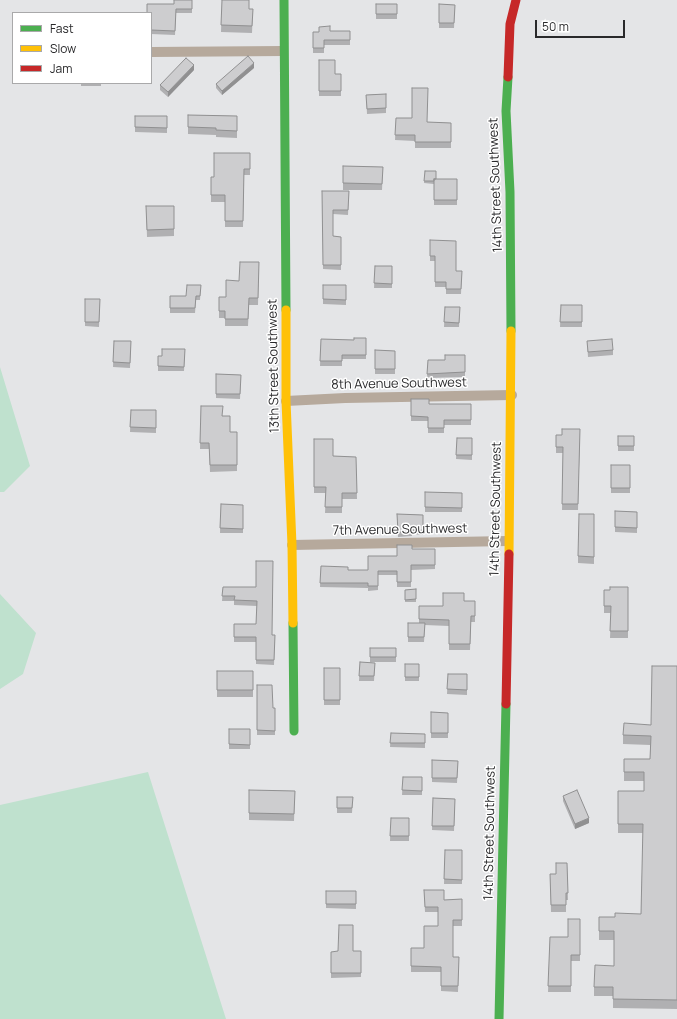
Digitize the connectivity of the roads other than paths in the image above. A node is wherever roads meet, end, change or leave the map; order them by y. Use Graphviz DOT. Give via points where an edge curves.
graph roads {
  1 [pos="284,0"];
  2 [pos="516,0"];
  3 [pos="283,51"];
  4 [pos="152,52"];
  5 [pos="512,395"];
  6 [pos="286,401"];
  7 [pos="508,542"];
  8 [pos="292,545"];
  9 [pos="294,731"];
  10 [pos="499,1019"];
  1 -- 3 [label="street, 13th Street Southwest"];
  2 -- 5 [label="street, 14th Street Southwest" via="510,24 506,111 510,192"];
  3 -- 4 [label="street"];
  3 -- 6 [label="street, 13th Street Southwest"];
  5 -- 6 [label="street, 8th Avenue Southwest"];
  5 -- 7 [label="street, 14th Street Southwest"];
  6 -- 8 [label="street, 13th Street Southwest"];
  7 -- 8 [label="street, 7th Avenue Southwest"];
  7 -- 10 [label="street, 14th Street Southwest"];
  8 -- 9 [label="street, 13th Street Southwest"];
}
